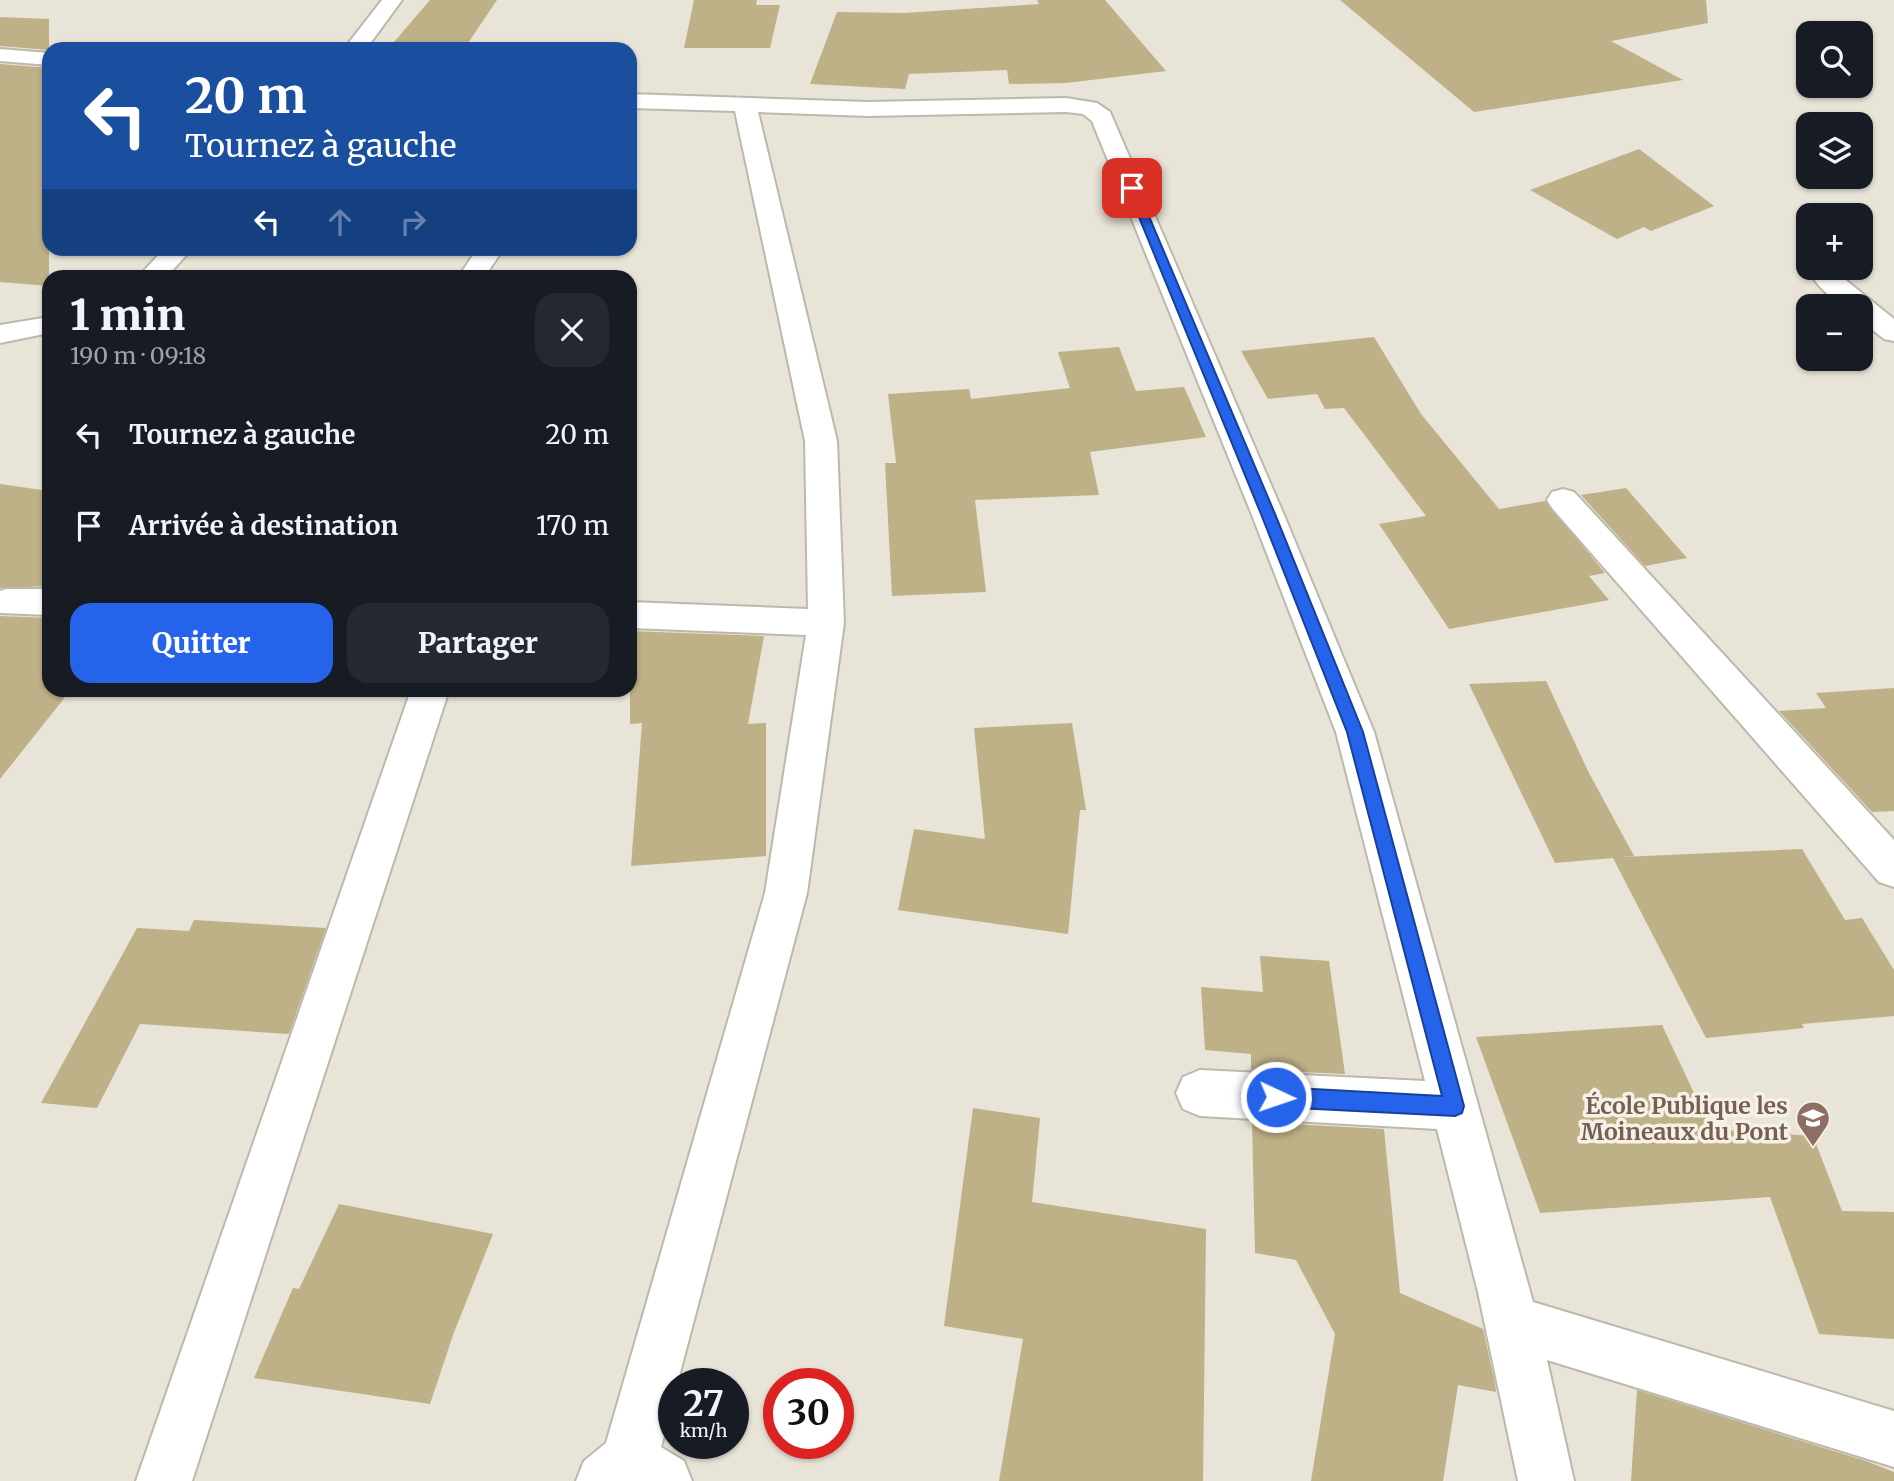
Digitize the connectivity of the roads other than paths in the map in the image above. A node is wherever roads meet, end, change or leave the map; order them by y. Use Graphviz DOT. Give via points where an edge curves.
graph roads {
  1 [pos="392,0"];
  2 [pos="360,42"];
  3 [pos="0,55"];
  4 [pos="42,58"];
  5 [pos="637,101"];
  6 [pos="745,106"];
  7 [pos="172,256"];
  8 [pos="158,270"];
  9 [pos="1828,280"];
  10 [pos="42,326"];
  11 [pos="1894,333"];
  12 [pos="0,334"];
  13 [pos="1563,499"];
  14 [pos="6,602"];
  15 [pos="42,602"];
  16 [pos="637,615"];
  17 [pos="825,623"];
  18 [pos="428,697"];
  19 [pos="1894,869"];
  20 [pos="1200,1093"];
  21 [pos="1455,1106"];
  22 [pos="1513,1323"];
  23 [pos="1894,1439"];
  24 [pos="633,1474"];
  25 [pos="164,1481"];
  26 [pos="1546,1481"];
  1 -- 2 [label="street"];
  3 -- 4 [label="street"];
  5 -- 6 [label="street"];
  6 -- 17 [label="street" via="821,441"];
  6 -- 21 [label="street" via="1066,105 1089,108 1102,117 1355,732"];
  7 -- 8 [label="street"];
  9 -- 11 [label="street"];
  10 -- 12 [label="street"];
  13 -- 19 [label="street"];
  14 -- 15 [label="street"];
  16 -- 17 [label="street"];
  17 -- 24 [label="street" via="786,893"];
  18 -- 25 [label="street"];
  20 -- 21 [label="street"];
  21 -- 22 [label="street"];
  22 -- 23 [label="street"];
  22 -- 26 [label="street"];
}
